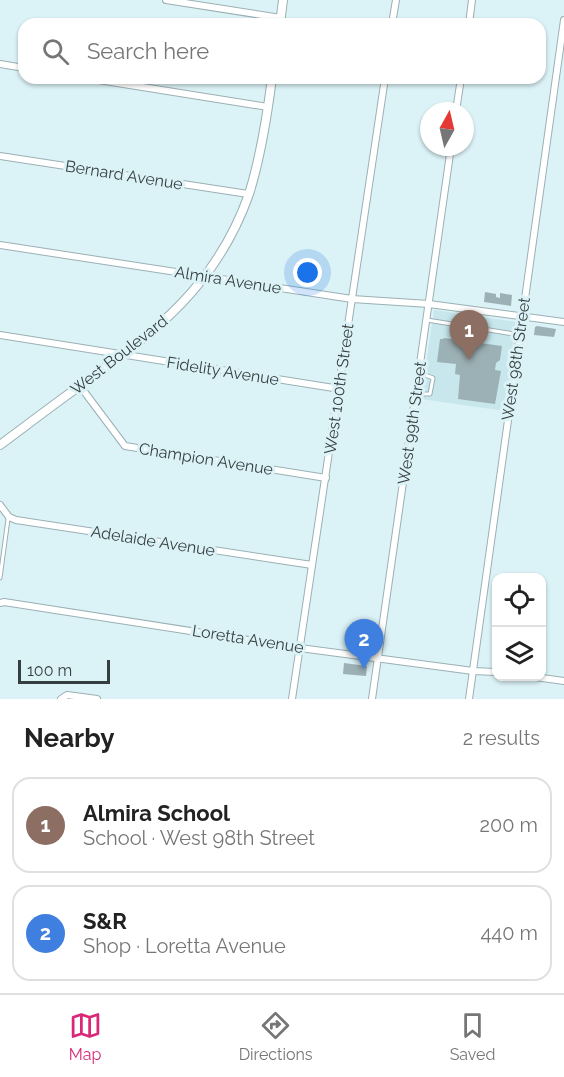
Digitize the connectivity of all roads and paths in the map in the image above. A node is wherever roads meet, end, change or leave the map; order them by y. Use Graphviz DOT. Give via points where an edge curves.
graph roads {
  1 [pos="166,0"];
  2 [pos="284,0"];
  3 [pos="396,0"];
  4 [pos="472,0"];
  5 [pos="214,4"];
  6 [pos="268,18"];
  7 [pos="281,18"];
  8 [pos="394,18"];
  9 [pos="470,18"];
  10 [pos="564,20"];
  11 [pos="0,64"];
  12 [pos="18,67"];
  13 [pos="124,84"];
  14 [pos="271,84"];
  15 [pos="383,84"];
  16 [pos="460,84"];
  17 [pos="457,102"];
  18 [pos="268,107"];
  19 [pos="0,156"];
  20 [pos="450,156"];
  21 [pos="248,194"];
  22 [pos="0,245"];
  23 [pos="204,277"];
  24 [pos="352,299"];
  25 [pos="429,304"];
  26 [pos="522,316"];
  27 [pos="427,320"];
  28 [pos="564,322"];
  29 [pos="0,335"];
  30 [pos="520,335"];
  31 [pos="125,355"];
  32 [pos="419,373"];
  33 [pos="80,386"];
  34 [pos="339,389"];
  35 [pos="416,394"];
  36 [pos="0,445"];
  37 [pos="326,478"];
  38 [pos="0,505"];
  39 [pos="9,517"];
  40 [pos="312,565"];
  41 [pos="0,578"];
  42 [pos="0,603"];
  43 [pos="300,648"];
  44 [pos="378,658"];
  45 [pos="473,671"];
  46 [pos="492,672"];
  47 [pos="546,678"];
  48 [pos="564,681"];
  49 [pos="61,699"];
  50 [pos="97,699"];
  51 [pos="292,699"];
  52 [pos="372,699"];
  53 [pos="469,699"];
  1 -- 5 [label="street"];
  2 -- 7 [label="street"];
  3 -- 8 [label="street"];
  4 -- 9 [label="street"];
  5 -- 6 [label="street"];
  10 -- 26 [label="street, West 98th Street"];
  11 -- 12 [label="street"];
  13 -- 18 [label="street"];
  14 -- 18 [label="street, West Boulevard"];
  15 -- 24 [label="street, West 100th Street"];
  16 -- 17 [label="street"];
  18 -- 21 [label="street, West Boulevard"];
  19 -- 21 [label="street, Bernard Avenue"];
  20 -- 25 [label="street, West 99th Street"];
  21 -- 23 [label="street, West Boulevard" via="225,246"];
  22 -- 23 [label="street, Almira Avenue"];
  23 -- 24 [label="street, Almira Avenue"];
  23 -- 31 [label="street, West Boulevard" via="168,319"];
  24 -- 25 [label="street, Almira Avenue"];
  24 -- 34 [label="street, West 100th Street"];
  25 -- 26 [label="street, Almira Avenue"];
  25 -- 27 [label="street, West 99th Street"];
  26 -- 28 [label="street, Almira Avenue"];
  26 -- 30 [label="street, West 98th Street"];
  27 -- 30 [label="lane"];
  27 -- 32 [label="street, West 99th Street"];
  29 -- 31 [label="street, Fidelity Avenue"];
  30 -- 45 [label="street, West 98th Street"];
  31 -- 33 [label="street, West Boulevard"];
  31 -- 34 [label="street, Fidelity Avenue"];
  32 -- 35 [label="street, West 99th Street"];
  32 -- 35 [label="lane" via="433,378 429,396"];
  33 -- 36 [label="street, West Boulevard"];
  33 -- 37 [label="street, Champion Avenue" via="125,446"];
  34 -- 37 [label="street, West 100th Street"];
  35 -- 44 [label="street, West 99th Street"];
  37 -- 40 [label="street, West 100th Street"];
  38 -- 39 [label="street"];
  39 -- 40 [label="street, Adelaide Avenue"];
  39 -- 41 [label="lane"];
  40 -- 43 [label="street, West 100th Street"];
  42 -- 43 [label="street, Loretta Avenue"];
  43 -- 44 [label="street, Loretta Avenue"];
  43 -- 51 [label="street, West 100th Street"];
  44 -- 45 [label="street, Loretta Avenue"];
  44 -- 52 [label="street, West 99th Street"];
  45 -- 46 [label="street, Loretta Avenue"];
  45 -- 53 [label="street, West 98th Street"];
  47 -- 48 [label="street"];
  49 -- 50 [label="street" via="67,695"];
}
